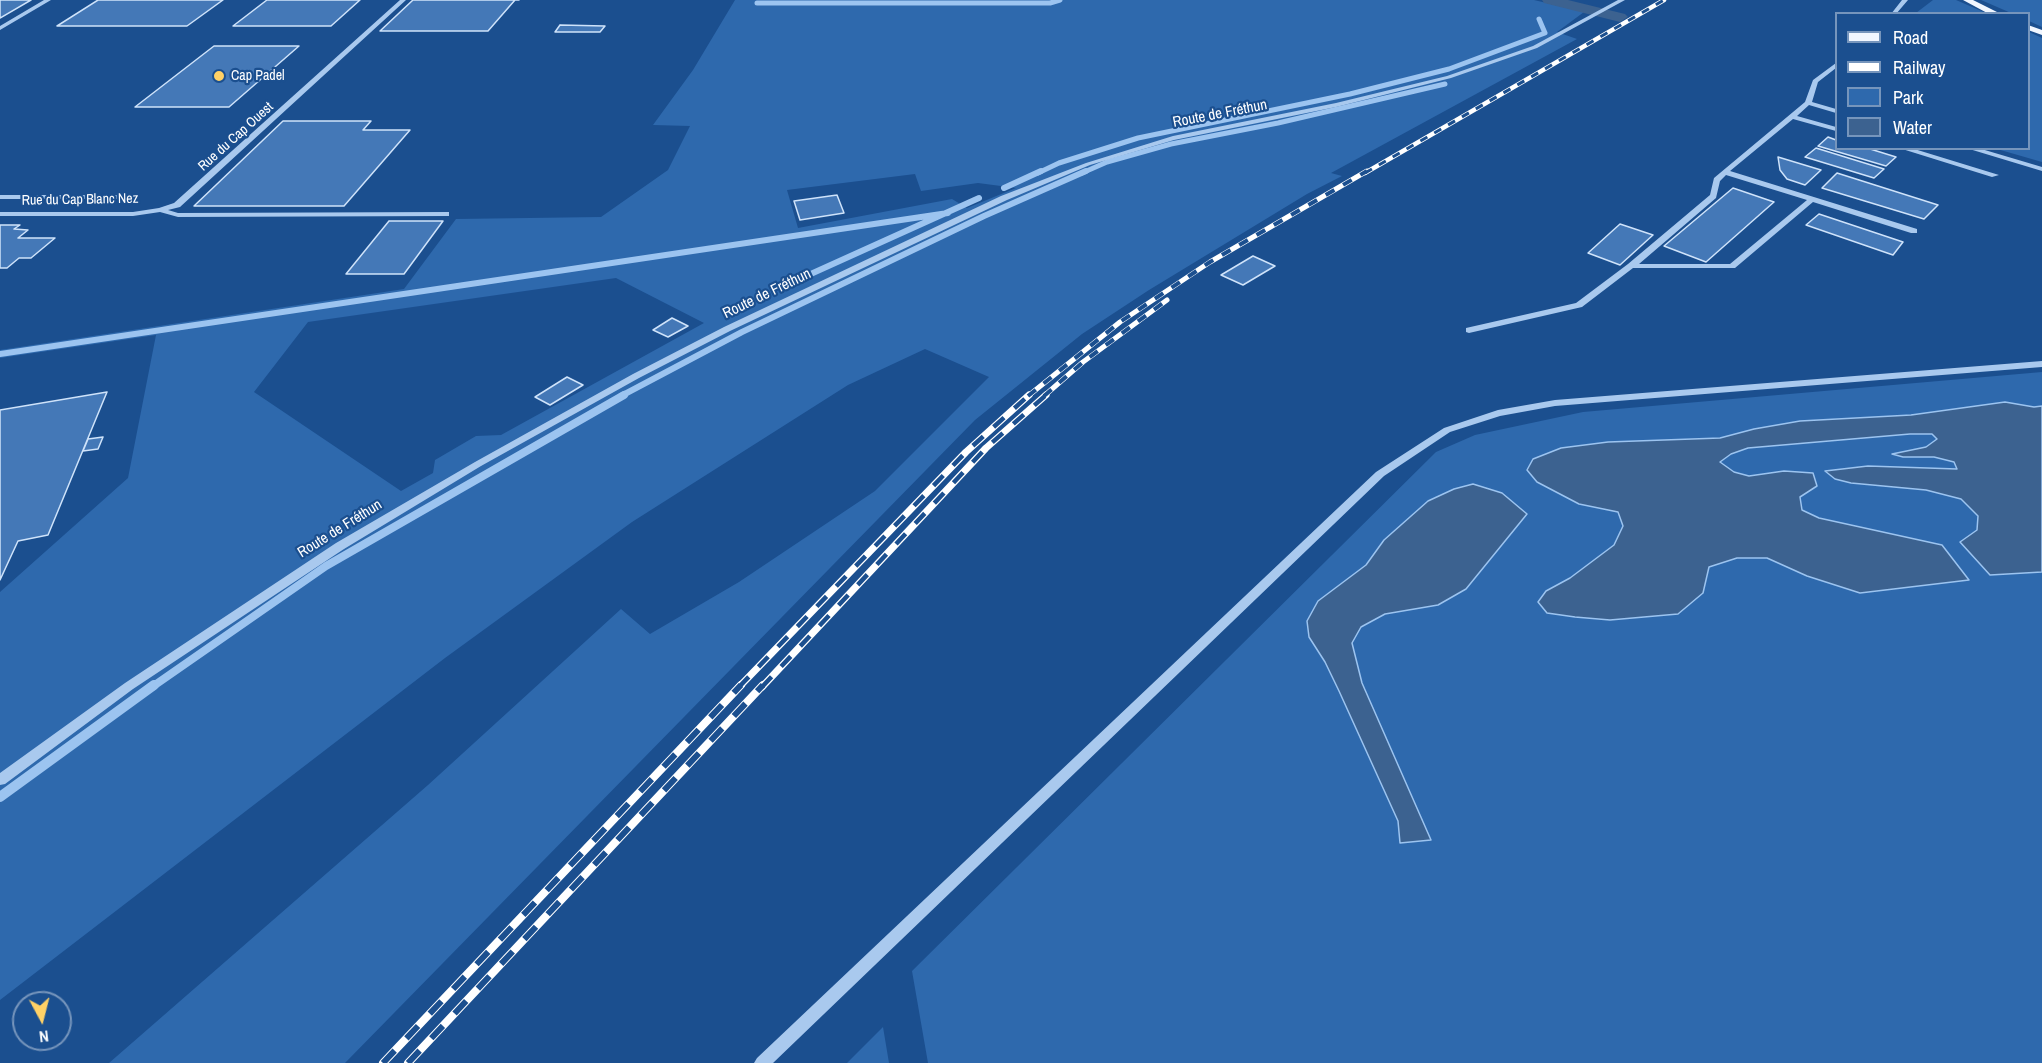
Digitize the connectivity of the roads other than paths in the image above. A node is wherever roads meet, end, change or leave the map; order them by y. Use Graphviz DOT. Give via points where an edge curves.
graph roads {
  1 [pos="48,0"];
  2 [pos="403,0"];
  3 [pos="1622,0"];
  4 [pos="1905,0"];
  5 [pos="1967,0"];
  6 [pos="1895,12"];
  7 [pos="1993,12"];
  8 [pos="0,28"];
  9 [pos="1835,66"];
  10 [pos="1808,103"];
  11 [pos="1835,111"];
  12 [pos="1791,116"];
  13 [pos="1835,129"];
  14 [pos="1909,150"];
  15 [pos="1976,150"];
  16 [pos="2042,169"];
  17 [pos="1725,172"];
  18 [pos="1995,176"];
  19 [pos="0,197"];
  20 [pos="135,197"];
  21 [pos="1812,199"];
  22 [pos="160,210"];
  23 [pos="0,214"];
  24 [pos="446,214"];
  25 [pos="1914,231"];
  26 [pos="1631,267"];
  27 [pos="1468,330"];
  28 [pos="2042,364"];
  29 [pos="0,780"];
  30 [pos="762,1063"];
  1 -- 8 [label="street"];
  2 -- 22 [label="street, Rue du Cap Ouest" via="187,198"];
  3 -- 29 [label="street, Route de Fréthun" via="1534,47 1449,77 1173,138 1104,158 1004,198 853,269 644,372 385,519 237,613"];
  4 -- 6 [label="street"];
  5 -- 7 [label="main road"];
  9 -- 10 [label="street" via="1815,81"];
  10 -- 11 [label="street"];
  10 -- 12 [label="street"];
  12 -- 13 [label="street"];
  12 -- 17 [label="street"];
  14 -- 18 [label="street"];
  15 -- 16 [label="street"];
  17 -- 21 [label="street"];
  17 -- 26 [label="street" via="1717,180 1713,196"];
  19 -- 20 [label="street"];
  21 -- 25 [label="street"];
  21 -- 26 [label="street" via="1732,266"];
  22 -- 23 [label="street, Rue du Cap Blanc Nez" via="133,214"];
  22 -- 24 [label="street" via="178,215"];
  26 -- 27 [label="street" via="1579,305"];
  28 -- 30 [label="street" via="1555,403 1498,413 1447,430 1380,474"];
}
